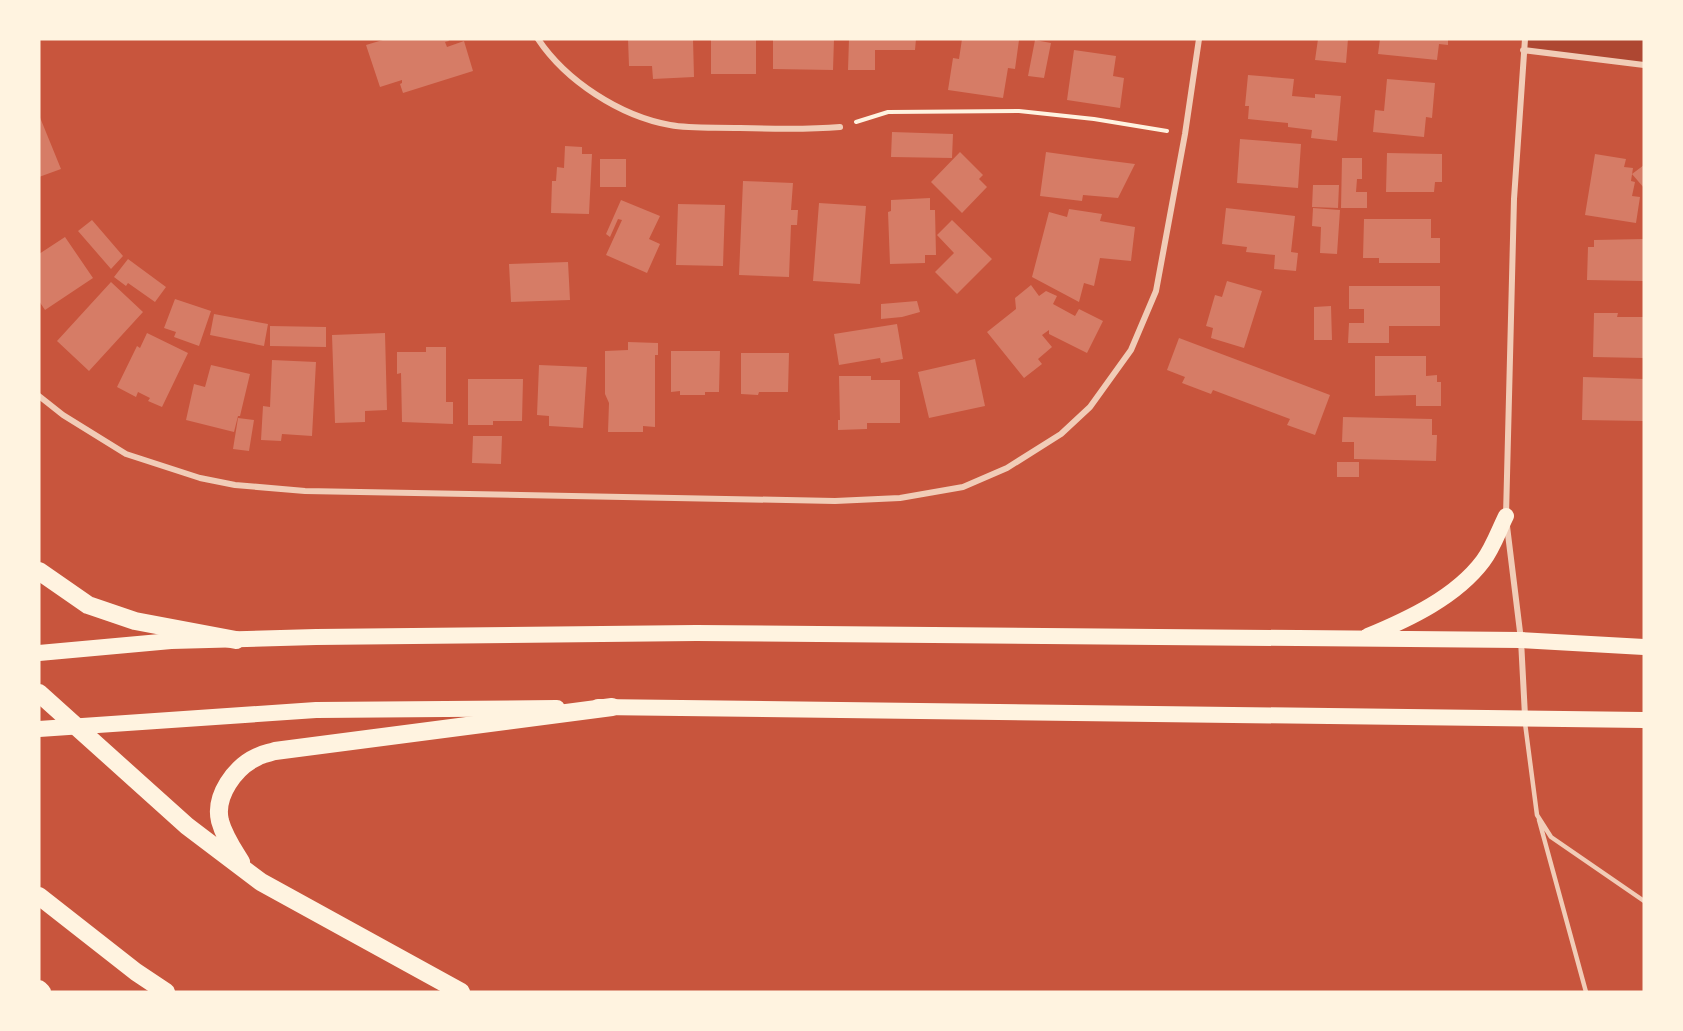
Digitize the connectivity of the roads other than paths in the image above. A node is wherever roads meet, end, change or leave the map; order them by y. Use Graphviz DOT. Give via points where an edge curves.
graph roads {
  1 [pos="538,39"];
  2 [pos="1199,39"];
  3 [pos="1525,39"];
  4 [pos="1523,50"];
  5 [pos="1644,65"];
  6 [pos="840,127"];
  7 [pos="39,396"];
  8 [pos="1506,516"];
  9 [pos="39,572"];
  10 [pos="1362,638"];
  11 [pos="236,639"];
  12 [pos="1521,640"];
  13 [pos="1644,647"];
  14 [pos="39,653"];
  15 [pos="39,693"];
  16 [pos="612,707"];
  17 [pos="1525,719"];
  18 [pos="1644,720"];
  19 [pos="78,727"];
  20 [pos="39,729"];
  21 [pos="1537,815"];
  22 [pos="246,871"];
  23 [pos="39,896"];
  24 [pos="1644,901"];
  25 [pos="166,992"];
  26 [pos="461,992"];
  27 [pos="1586,992"];
  1 -- 6 [label="street" via="572,76 620,109 645,119 693,127"];
  2 -- 7 [label="street" via="1156,291 1131,350 1090,407 1061,434 1007,468 963,487 900,498 835,501 305,491 200,478 126,454"];
  3 -- 4 [label="street"];
  4 -- 5 [label="street"];
  4 -- 8 [label="street" via="1514,199"];
  8 -- 10 [label="highway" via="1485,559 1466,582 1410,619"];
  8 -- 12 [label="street"];
  9 -- 11 [label="highway" via="88,605 135,621"];
  10 -- 11 [label="highway" via="696,633"];
  10 -- 12 [label="highway"];
  11 -- 14 [label="highway"];
  12 -- 13 [label="highway"];
  12 -- 17 [label="street"];
  15 -- 19 [label="highway"];
  16 -- 17 [label="highway"];
  16 -- 19 [label="highway" via="316,710"];
  16 -- 22 [label="highway" via="275,751 256,757 241,767 220,799 219,818"];
  17 -- 18 [label="highway"];
  17 -- 21 [label="lane"];
  19 -- 20 [label="highway"];
  19 -- 22 [label="highway" via="187,826"];
  21 -- 24 [label="lane" via="1551,837"];
  21 -- 27 [label="lane"];
  22 -- 26 [label="highway"];
  23 -- 25 [label="highway"];
}
